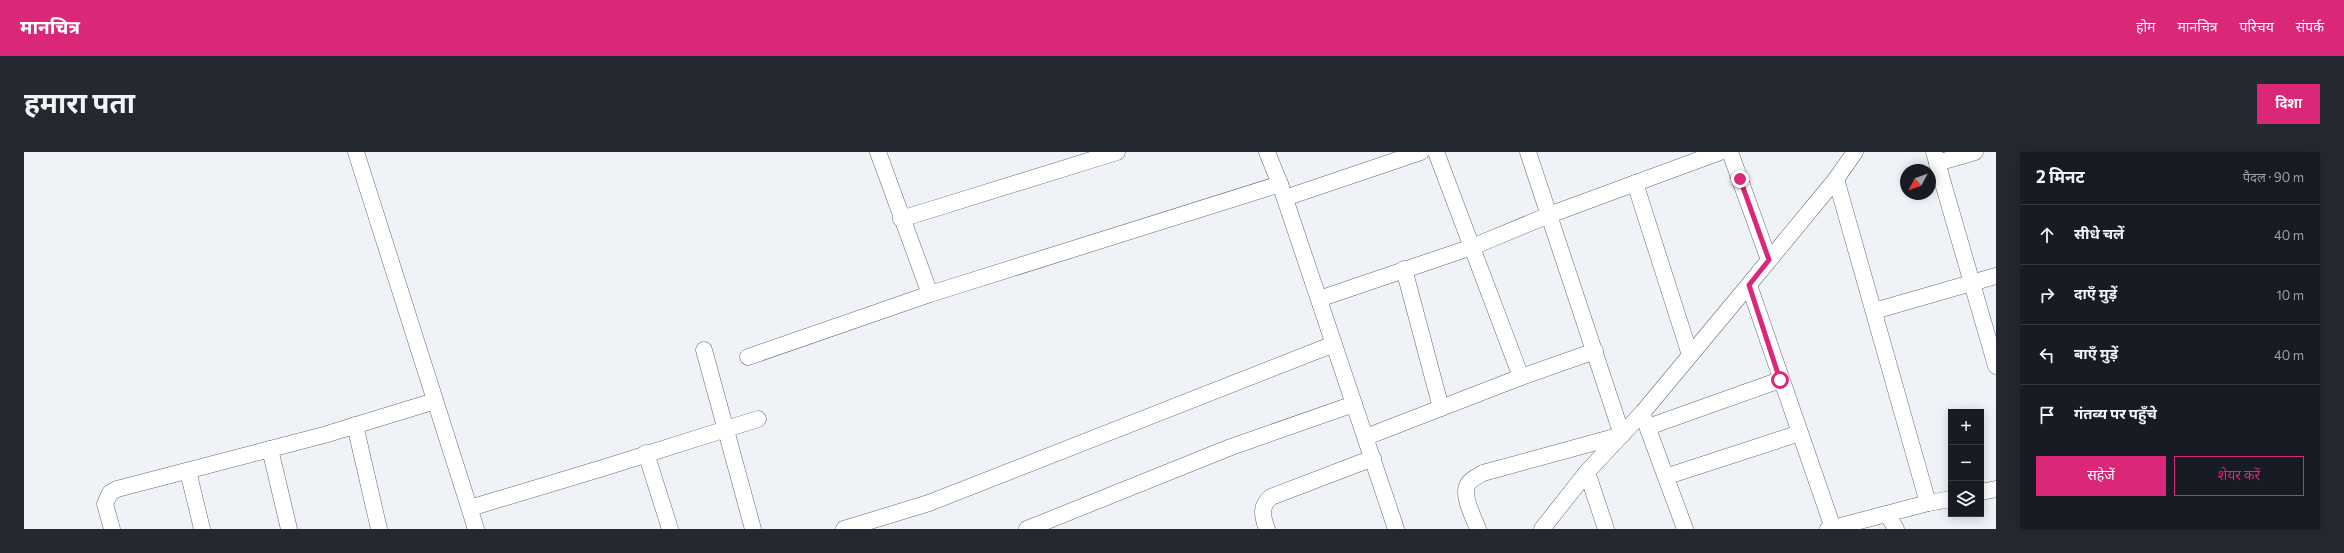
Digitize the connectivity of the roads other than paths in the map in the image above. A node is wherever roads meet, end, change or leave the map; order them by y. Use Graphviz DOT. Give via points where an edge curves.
graph roads {
  1 [pos="356,152"];
  2 [pos="878,152"];
  3 [pos="1117,152"];
  4 [pos="1267,152"];
  5 [pos="1420,152"];
  6 [pos="1436,152"];
  7 [pos="1528,152"];
  8 [pos="1720,152"];
  9 [pos="1730,152"];
  10 [pos="1855,152"];
  11 [pos="1975,152"];
  12 [pos="1936,157"];
  13 [pos="1836,179"];
  14 [pos="1636,183"];
  15 [pos="1282,191"];
  16 [pos="1549,215"];
  17 [pos="901,220"];
  18 [pos="1472,247"];
  19 [pos="1769,260"];
  20 [pos="1404,269"];
  21 [pos="1996,276"];
  22 [pos="1972,283"];
  23 [pos="1749,285"];
  24 [pos="930,294"];
  25 [pos="1319,300"];
  26 [pos="1874,311"];
  27 [pos="1334,344"];
  28 [pos="704,350"];
  29 [pos="1595,351"];
  30 [pos="1690,355"];
  31 [pos="748,357"];
  32 [pos="1996,363"];
  33 [pos="1521,377"];
  34 [pos="1780,380"];
  35 [pos="435,401"];
  36 [pos="1354,404"];
  37 [pos="1440,408"];
  38 [pos="758,419"];
  39 [pos="1645,420"];
  40 [pos="355,426"];
  41 [pos="726,428"];
  42 [pos="1800,433"];
  43 [pos="1622,435"];
  44 [pos="1366,437"];
  45 [pos="270,450"];
  46 [pos="646,453"];
  47 [pos="1373,458"];
  48 [pos="188,471"];
  49 [pos="1587,472"];
  50 [pos="1668,476"];
  51 [pos="1996,489"];
  52 [pos="1984,491"];
  53 [pos="1948,500"];
  54 [pos="1928,503"];
  55 [pos="470,508"];
  56 [pos="1887,514"];
  57 [pos="1831,528"];
  58 [pos="112,529"];
  59 [pos="202,529"];
  60 [pos="289,529"];
  61 [pos="379,529"];
  62 [pos="476,529"];
  63 [pos="670,529"];
  64 [pos="753,529"];
  65 [pos="844,529"];
  66 [pos="1028,529"];
  67 [pos="1267,529"];
  68 [pos="1396,529"];
  69 [pos="1478,529"];
  70 [pos="1542,529"];
  71 [pos="1606,529"];
  72 [pos="1685,529"];
  73 [pos="1896,529"];
  1 -- 35 [label="street"];
  2 -- 17 [label="street"];
  3 -- 17 [label="street"];
  4 -- 15 [label="street"];
  5 -- 15 [label="street"];
  6 -- 18 [label="street"];
  7 -- 16 [label="street"];
  8 -- 14 [label="street"];
  9 -- 19 [label="street"];
  10 -- 13 [label="street"];
  11 -- 12 [label="street"];
  12 -- 22 [label="street"];
  13 -- 19 [label="street"];
  13 -- 26 [label="street"];
  14 -- 16 [label="street"];
  14 -- 30 [label="street"];
  15 -- 24 [label="street"];
  15 -- 25 [label="street"];
  16 -- 18 [label="street"];
  16 -- 29 [label="street"];
  17 -- 24 [label="street"];
  18 -- 20 [label="street"];
  18 -- 33 [label="street"];
  19 -- 23 [label="street"];
  20 -- 25 [label="street"];
  20 -- 37 [label="street"];
  21 -- 22 [label="street"];
  22 -- 26 [label="street"];
  22 -- 32 [label="street"];
  23 -- 30 [label="street"];
  23 -- 34 [label="street"];
  24 -- 31 [label="street"];
  25 -- 27 [label="street"];
  26 -- 54 [label="street"];
  27 -- 36 [label="street"];
  27 -- 65 [label="street" via="929,502"];
  28 -- 41 [label="street"];
  29 -- 33 [label="street"];
  29 -- 43 [label="street"];
  30 -- 39 [label="street"];
  33 -- 37 [label="street"];
  34 -- 39 [label="street"];
  34 -- 42 [label="street"];
  35 -- 40 [label="street"];
  35 -- 55 [label="street"];
  36 -- 44 [label="street"];
  36 -- 66 [label="street" via="1231,447"];
  37 -- 44 [label="street"];
  38 -- 41 [label="street"];
  39 -- 43 [label="street"];
  39 -- 50 [label="street"];
  40 -- 45 [label="street"];
  40 -- 61 [label="street"];
  41 -- 46 [label="street"];
  41 -- 64 [label="street"];
  42 -- 50 [label="street"];
  42 -- 57 [label="street"];
  43 -- 49 [label="street"];
  43 -- 69 [label="street" via="1483,473 1473,479 1468,483 1466,493"];
  44 -- 47 [label="street"];
  45 -- 48 [label="street"];
  45 -- 60 [label="street"];
  46 -- 55 [label="street" via="606,468"];
  46 -- 63 [label="street"];
  47 -- 67 [label="street" via="1271,497 1263,507 1262,516"];
  47 -- 68 [label="street"];
  48 -- 58 [label="street" via="110,493 105,504"];
  48 -- 59 [label="street"];
  49 -- 70 [label="street"];
  49 -- 71 [label="street"];
  50 -- 72 [label="street"];
  51 -- 52 [label="street"];
  53 -- 54 [label="street"];
  54 -- 56 [label="street"];
  55 -- 62 [label="street"];
  56 -- 57 [label="street"];
  56 -- 73 [label="street"];
}
